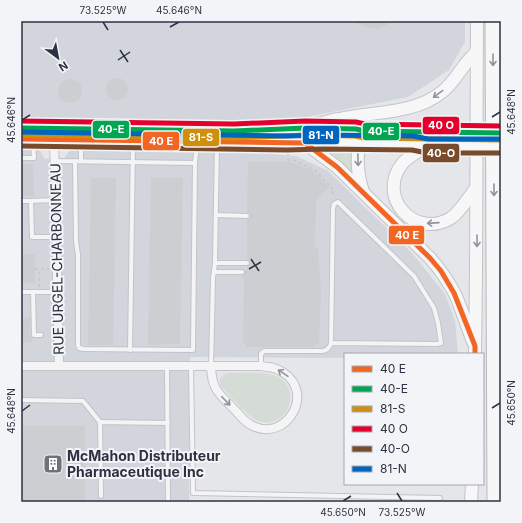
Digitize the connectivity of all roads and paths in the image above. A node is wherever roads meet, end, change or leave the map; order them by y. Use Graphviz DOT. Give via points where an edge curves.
graph roads {
  1 [pos="476,21"];
  2 [pos="493,21"];
  3 [pos="476,52"];
  4 [pos="21,128"];
  5 [pos="305,128"];
  6 [pos="364,131"];
  7 [pos="501,133"];
  8 [pos="54,134"];
  9 [pos="21,139"];
  10 [pos="33,140"];
  11 [pos="81,140"];
  12 [pos="133,141"];
  13 [pos="197,142"];
  14 [pos="216,142"];
  15 [pos="305,143"];
  16 [pos="359,143"];
  17 [pos="427,146"];
  18 [pos="501,146"];
  19 [pos="288,149"];
  20 [pos="21,158"];
  21 [pos="55,161"];
  22 [pos="75,161"];
  23 [pos="81,161"];
  24 [pos="133,162"];
  25 [pos="196,162"];
  26 [pos="476,188"];
  27 [pos="363,192"];
  28 [pos="336,197"];
  29 [pos="56,200"];
  30 [pos="21,201"];
  31 [pos="31,201"];
  32 [pos="216,215"];
  33 [pos="247,216"];
  34 [pos="56,237"];
  35 [pos="247,262"];
  36 [pos="215,263"];
  37 [pos="35,269"];
  38 [pos="39,269"];
  39 [pos="50,269"];
  40 [pos="214,272"];
  41 [pos="242,272"];
  42 [pos="39,283"];
  43 [pos="21,292"];
  44 [pos="33,292"];
  45 [pos="58,292"];
  46 [pos="41,335"];
  47 [pos="331,343"];
  48 [pos="130,350"];
  49 [pos="475,350"];
  50 [pos="21,366"];
  51 [pos="59,366"];
  52 [pos="168,366"];
  53 [pos="191,366"];
  54 [pos="211,366"];
  55 [pos="261,366"];
  56 [pos="21,400"];
  57 [pos="100,422"];
  58 [pos="168,423"];
  59 [pos="495,431"];
  60 [pos="472,485"];
  61 [pos="101,496"];
  62 [pos="440,498"];
  63 [pos="168,502"];
  64 [pos="471,502"];
  65 [pos="484,502"];
  66 [pos="495,502"];
  1 -- 3 [label="main road"];
  2 -- 59 [label="highway, one-way"];
  3 -- 5 [label="main road, one-way" via="447,88 425,103 394,111 339,118"];
  3 -- 26 [label="main road"];
  4 -- 8 [label="main road"];
  5 -- 6 [label="main road"];
  5 -- 8 [label="main road"];
  6 -- 7 [label="main road, bridge"];
  6 -- 16 [label="main road"];
  8 -- 10 [label="main road"];
  8 -- 11 [label="main road"];
  8 -- 21 [label="street, RUE URGEL-CHARBONNEAU"];
  9 -- 10 [label="main road"];
  10 -- 20 [label="lane" via="34,158"];
  11 -- 12 [label="main road"];
  11 -- 23 [label="lane"];
  12 -- 13 [label="main road"];
  12 -- 24 [label="lane"];
  13 -- 14 [label="main road"];
  13 -- 25 [label="lane"];
  14 -- 15 [label="main road"];
  14 -- 32 [label="lane"];
  15 -- 16 [label="main road"];
  15 -- 27 [label="main road"];
  16 -- 17 [label="main road"];
  16 -- 27 [label="main road, one-way" via="358,167"];
  17 -- 18 [label="main road, bridge"];
  26 -- 17 [label="main road, one-way" via="458,213 445,221 425,224 407,215 394,195 396,175 405,161"];
  19 -- 28 [label="path" via="288,160 315,170 332,188 330,190"];
  21 -- 22 [label="lane"];
  21 -- 29 [label="street, RUE URGEL-CHARBONNEAU"];
  22 -- 23 [label="lane"];
  22 -- 48 [label="lane" via="78,345 84,350"];
  23 -- 24 [label="lane"];
  24 -- 25 [label="lane"];
  24 -- 48 [label="lane"];
  25 -- 48 [label="lane" via="193,350"];
  26 -- 49 [label="main road, one-way"];
  27 -- 49 [label="main road" via="441,271 454,293"];
  29 -- 31 [label="lane"];
  29 -- 34 [label="street, RUE URGEL-CHARBONNEAU"];
  30 -- 31 [label="lane"];
  31 -- 34 [label="lane" via="32,237"];
  32 -- 33 [label="lane"];
  32 -- 36 [label="lane"];
  34 -- 45 [label="street, RUE URGEL-CHARBONNEAU"];
  35 -- 36 [label="lane"];
  36 -- 40 [label="lane"];
  37 -- 38 [label="path"];
  38 -- 39 [label="path"];
  38 -- 42 [label="path"];
  40 -- 41 [label="lane"];
  40 -- 54 [label="lane"];
  43 -- 44 [label="lane"];
  44 -- 45 [label="lane"];
  44 -- 46 [label="lane" via="34,335"];
  45 -- 51 [label="street, RUE URGEL-CHARBONNEAU"];
  47 -- 47 [label="lane" via="333,209 334,204 338,202 414,276 434,308 441,343"];
  47 -- 55 [label="lane" via="329,348 324,350 264,351 261,354"];
  50 -- 51 [label="street"];
  51 -- 52 [label="street"];
  52 -- 53 [label="street"];
  52 -- 58 [label="lane"];
  53 -- 54 [label="street"];
  53 -- 62 [label="lane" via="193,493"];
  54 -- 55 [label="street"];
  54 -- 55 [label="street, one-way" via="216,390 244,420 258,428 272,429 286,422 294,412 297,391 290,377 273,367"];
  56 -- 57 [label="lane" via="83,401"];
  57 -- 58 [label="lane"];
  57 -- 61 [label="lane"];
  58 -- 63 [label="lane"];
  59 -- 65 [label="highway"];
  59 -- 66 [label="highway"];
  60 -- 64 [label="main road"];
}
